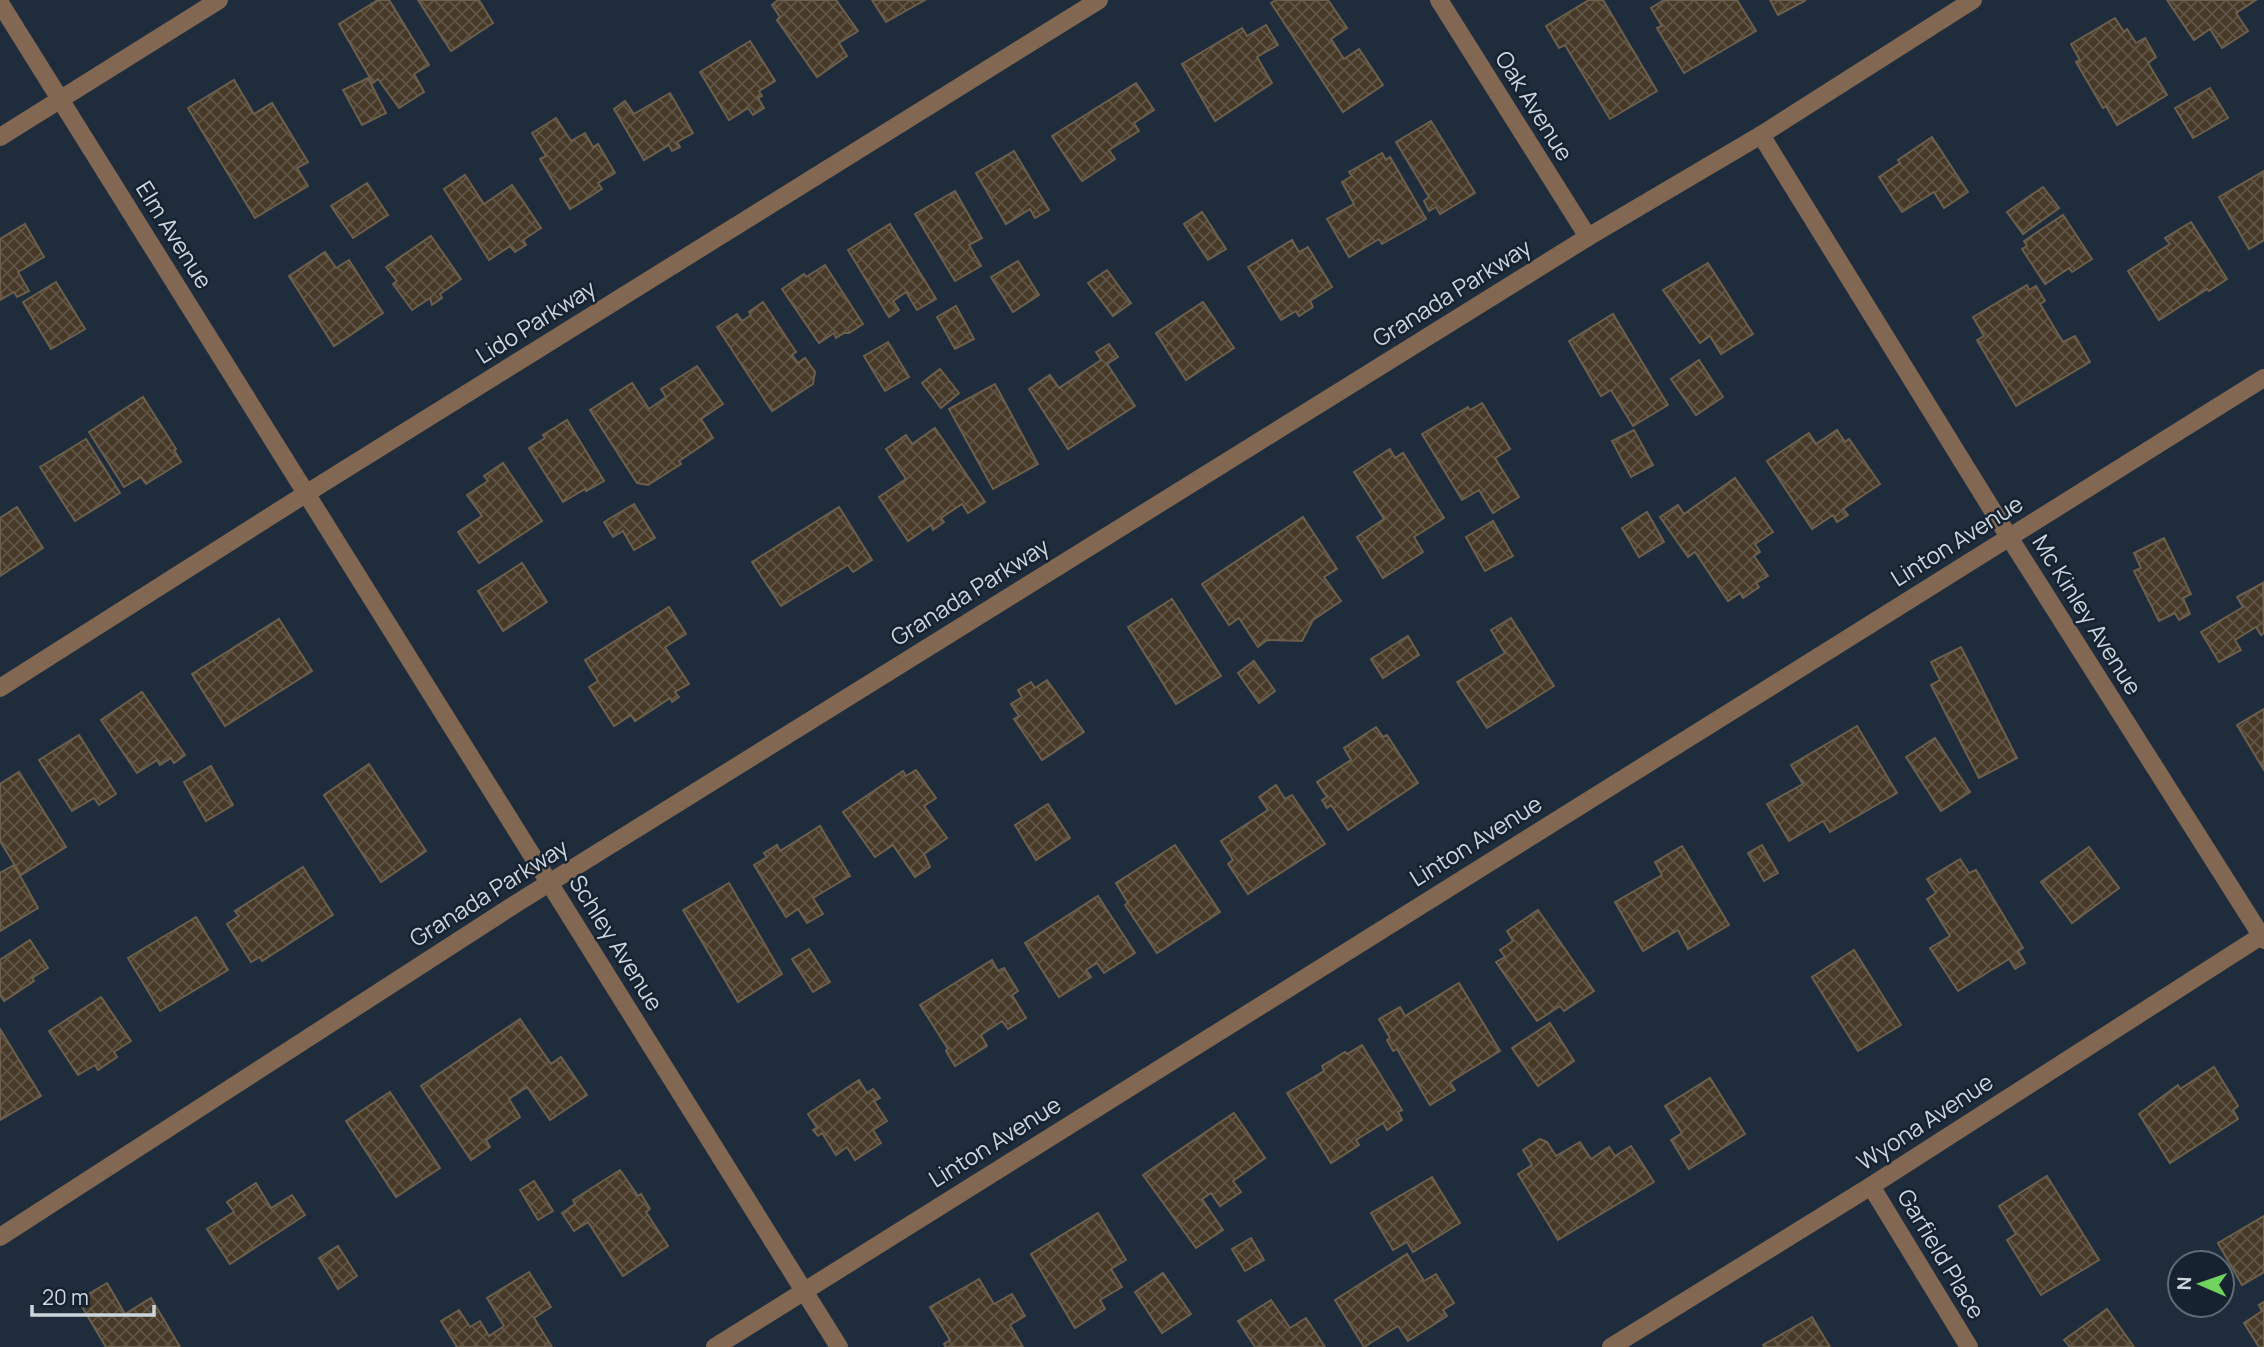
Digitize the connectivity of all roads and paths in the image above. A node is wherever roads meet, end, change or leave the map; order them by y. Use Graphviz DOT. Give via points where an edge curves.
graph roads {
  1 [pos="219,0"];
  2 [pos="1099,0"];
  3 [pos="1439,0"];
  4 [pos="1973,0"];
  5 [pos="0,2"];
  6 [pos="61,100"];
  7 [pos="1761,135"];
  8 [pos="0,137"];
  9 [pos="1588,237"];
  10 [pos="2264,378"];
  11 [pos="307,493"];
  12 [pos="2009,537"];
  13 [pos="0,688"];
  14 [pos="550,883"];
  15 [pos="2263,937"];
  16 [pos="1871,1186"];
  17 [pos="0,1237"];
  18 [pos="804,1291"];
  19 [pos="715,1347"];
  20 [pos="839,1347"];
  21 [pos="1611,1347"];
  22 [pos="1969,1347"];
  1 -- 6 [label="street"];
  2 -- 11 [label="street, Lido Parkway"];
  3 -- 9 [label="street, Oak Avenue"];
  4 -- 7 [label="street, Granada Parkway"];
  5 -- 6 [label="street, Elm Avenue"];
  6 -- 8 [label="street"];
  6 -- 11 [label="street, Elm Avenue"];
  7 -- 9 [label="street, Granada Parkway"];
  7 -- 12 [label="street, Mc Kinley Avenue"];
  9 -- 14 [label="street, Granada Parkway"];
  10 -- 12 [label="street, Linton Avenue"];
  11 -- 13 [label="street, Lido Parkway"];
  11 -- 14 [label="street, Schley Avenue"];
  12 -- 15 [label="street, Mc Kinley Avenue"];
  12 -- 18 [label="street, Linton Avenue"];
  14 -- 17 [label="street, Granada Parkway"];
  14 -- 18 [label="street, Schley Avenue"];
  15 -- 16 [label="street, Wyona Avenue"];
  16 -- 21 [label="street, Wyona Avenue"];
  16 -- 22 [label="street, Garfield Place"];
  18 -- 19 [label="street, Linton Avenue"];
  18 -- 20 [label="street, Schley Avenue"];
}
